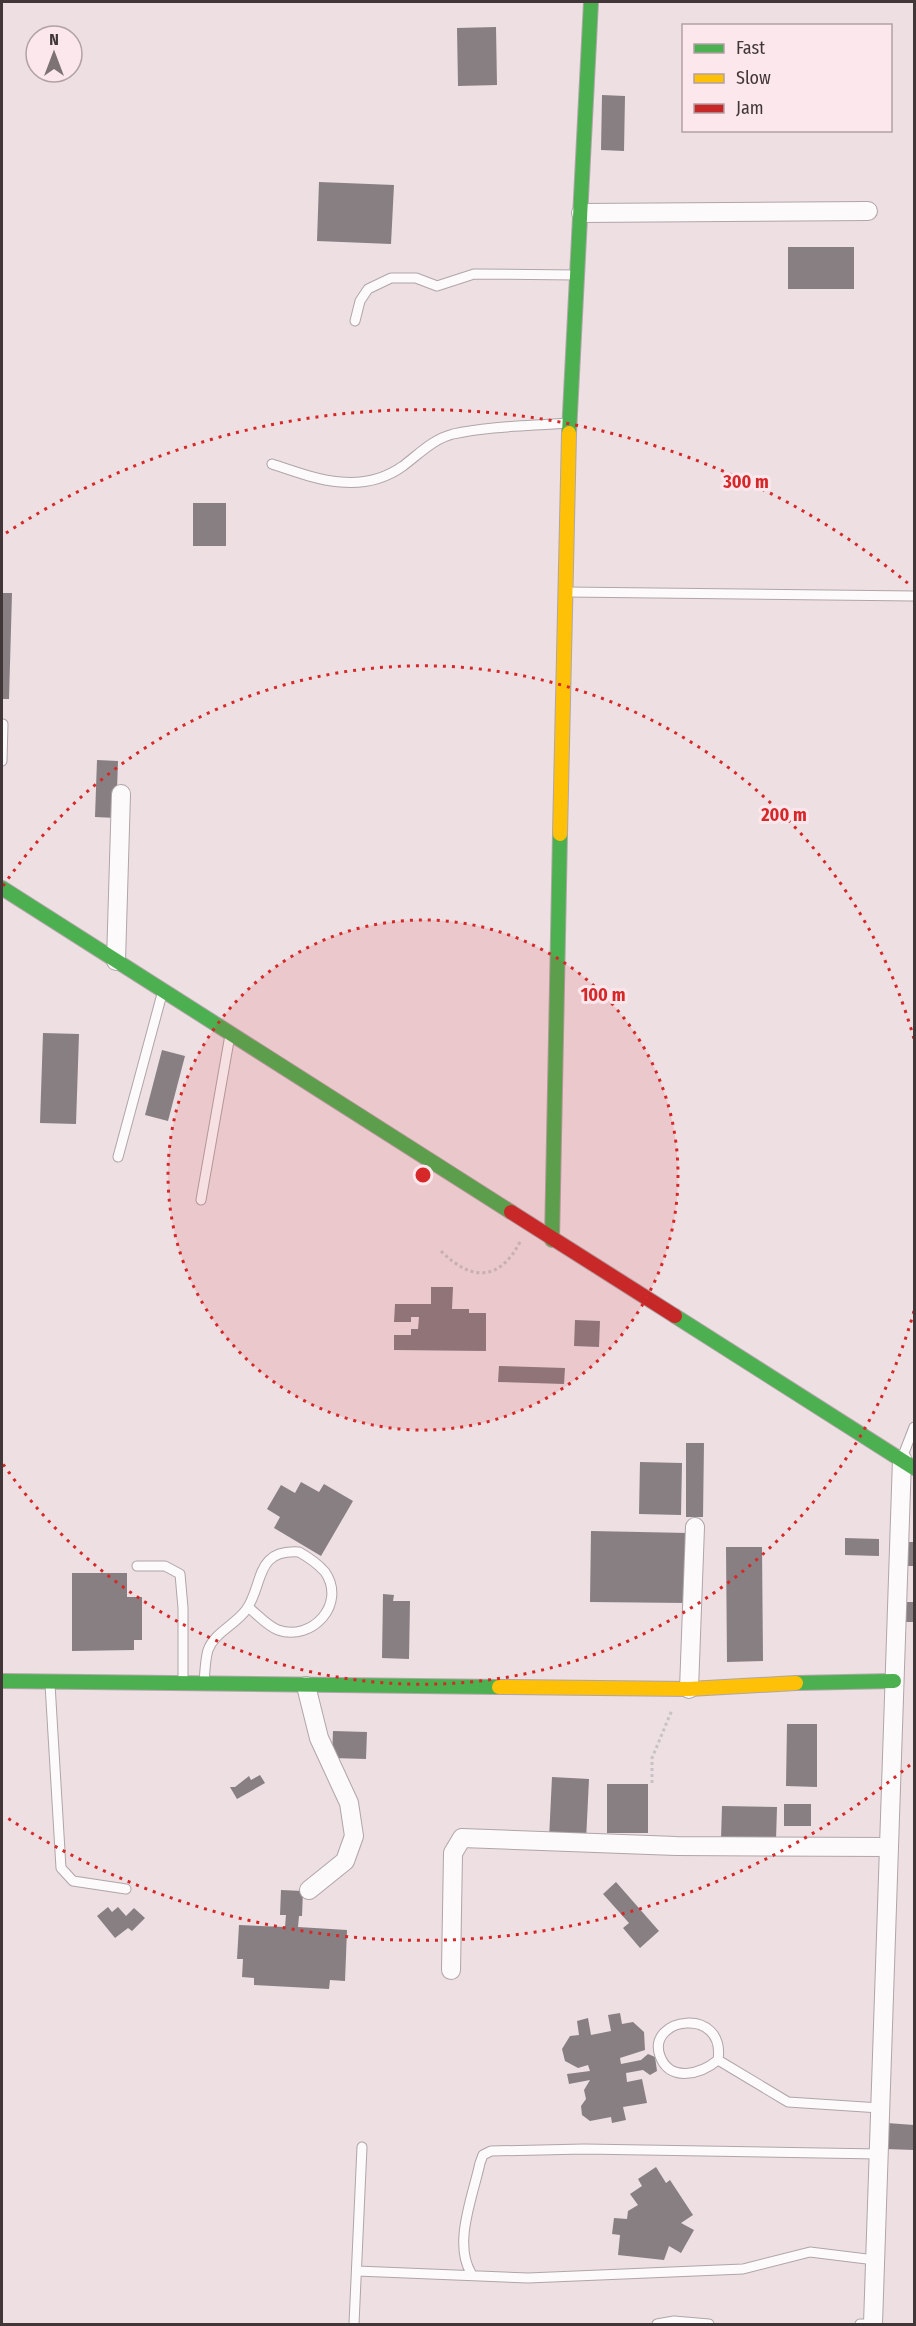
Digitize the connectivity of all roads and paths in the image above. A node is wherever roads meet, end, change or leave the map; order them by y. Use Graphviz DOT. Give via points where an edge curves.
graph roads {
  1 [pos="591,2"];
  2 [pos="868,211"];
  3 [pos="581,213"];
  4 [pos="576,275"];
  5 [pos="355,321"];
  6 [pos="569,423"];
  7 [pos="272,464"];
  8 [pos="567,592"];
  9 [pos="915,596"];
  10 [pos="3,724"];
  11 [pos="2,761"];
  12 [pos="121,794"];
  13 [pos="2,888"];
  14 [pos="116,961"];
  15 [pos="163,990"];
  16 [pos="231,1033"];
  17 [pos="118,1156"];
  18 [pos="201,1200"];
  19 [pos="531,1222"];
  20 [pos="552,1240"];
  21 [pos="441,1251"];
  22 [pos="915,1427"];
  23 [pos="908,1463"];
  24 [pos="694,1527"];
  25 [pos="137,1566"];
  26 [pos="248,1607"];
  27 [pos="2,1681"];
  28 [pos="50,1682"];
  29 [pos="894,1682"];
  30 [pos="183,1685"];
  31 [pos="204,1685"];
  32 [pos="306,1686"];
  33 [pos="685,1689"];
  34 [pos="652,1783"];
  35 [pos="889,1847"];
  36 [pos="126,1889"];
  37 [pos="309,1890"];
  38 [pos="451,1970"];
  39 [pos="718,2060"];
  40 [pos="880,2108"];
  41 [pos="362,2147"];
  42 [pos="879,2154"];
  43 [pos="875,2260"];
  44 [pos="357,2271"];
  45 [pos="471,2274"];
  46 [pos="873,2324"];
  47 [pos="354,2325"];
  48 [pos="657,2325"];
  49 [pos="709,2325"];
  50 [pos="860,2325"];
  1 -- 3 [label="street"];
  2 -- 3 [label="street"];
  3 -- 4 [label="street"];
  4 -- 5 [label="lane" via="474,274 436,286 416,278 391,278 368,290 360,301"];
  4 -- 6 [label="street"];
  6 -- 7 [label="lane" via="453,434 428,446 392,474 354,484 312,478"];
  6 -- 8 [label="street"];
  8 -- 9 [label="lane"];
  8 -- 20 [label="street"];
  10 -- 11 [label="lane"];
  12 -- 14 [label="street"];
  13 -- 14 [label="street"];
  14 -- 15 [label="street"];
  15 -- 16 [label="street"];
  15 -- 17 [label="lane"];
  16 -- 18 [label="lane"];
  16 -- 19 [label="street"];
  19 -- 20 [label="street"];
  19 -- 21 [label="path" via="516,1250 496,1271 474,1272"];
  20 -- 23 [label="street"];
  22 -- 23 [label="lane"];
  23 -- 29 [label="street"];
  24 -- 33 [label="street"];
  25 -- 30 [label="lane" via="165,1566 180,1574"];
  26 -- 26 [label="lane" via="265,1565 277,1554 299,1552 325,1572 331,1585 330,1607 317,1624 307,1629 278,1630"];
  26 -- 31 [label="lane" via="213,1640 207,1654"];
  27 -- 28 [label="street"];
  28 -- 30 [label="street"];
  28 -- 36 [label="lane" via="61,1868 73,1881"];
  29 -- 33 [label="street"];
  29 -- 35 [label="street"];
  30 -- 31 [label="street"];
  31 -- 32 [label="street"];
  32 -- 33 [label="street"];
  32 -- 37 [label="street" via="319,1738 349,1803 354,1836 345,1861"];
  33 -- 34 [label="path" via="652,1758"];
  35 -- 38 [label="street" via="676,1846 462,1838 453,1853"];
  35 -- 40 [label="street"];
  39 -- 39 [label="lane" via="719,2044 704,2025 674,2026 662,2034 657,2048 663,2064 677,2073 698,2073"];
  39 -- 40 [label="lane" via="788,2102"];
  40 -- 42 [label="street"];
  41 -- 44 [label="lane"];
  42 -- 43 [label="street"];
  42 -- 45 [label="lane" via="491,2151 483,2155 480,2163 464,2241 465,2262"];
  43 -- 45 [label="lane" via="810,2252 743,2269 537,2278"];
  43 -- 46 [label="street"];
  44 -- 45 [label="lane"];
  44 -- 47 [label="lane"];
  46 -- 50 [label="lane"];
  48 -- 49 [label="lane" via="674,2321"];
}
